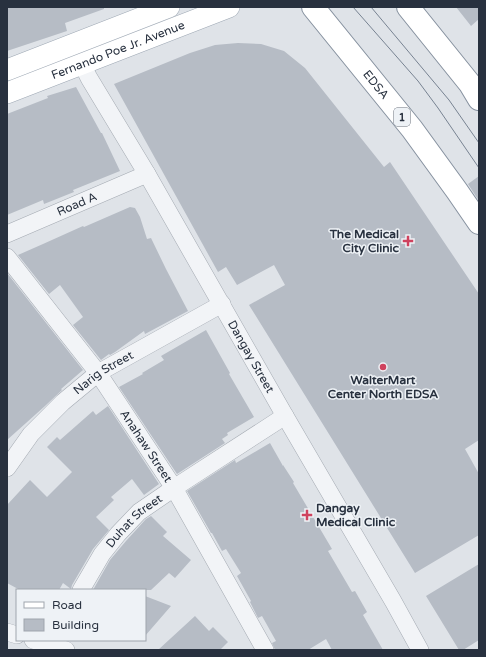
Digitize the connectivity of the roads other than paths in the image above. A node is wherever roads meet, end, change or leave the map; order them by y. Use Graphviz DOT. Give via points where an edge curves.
graph roads {
  1 [pos="169,7"];
  2 [pos="228,7"];
  3 [pos="408,7"];
  4 [pos="315,10"];
  5 [pos="82,64"];
  6 [pos="7,70"];
  7 [pos="7,93"];
  8 [pos="479,99"];
  9 [pos="147,174"];
  10 [pos="479,223"];
  11 [pos="7,234"];
  12 [pos="7,256"];
  13 [pos="222,304"];
  14 [pos="98,373"];
  15 [pos="286,416"];
  16 [pos="7,468"];
  17 [pos="174,488"];
  18 [pos="82,589"];
  19 [pos="38,641"];
  20 [pos="60,646"];
  21 [pos="265,650"];
  22 [pos="420,650"];
  1 -- 6 [label="main road, Fernando Poe Jr. Avenue"];
  2 -- 5 [label="main road, Fernando Poe Jr. Avenue"];
  3 -- 8 [label="highway" via="470,84"];
  4 -- 10 [label="highway, EDSA / 1" via="412,129"];
  5 -- 7 [label="main road, Fernando Poe Jr. Avenue"];
  5 -- 9 [label="street, Dangay Street"];
  9 -- 11 [label="street, Road A"];
  9 -- 13 [label="street, Dangay Street"];
  12 -- 14 [label="street, Anahaw Street"];
  13 -- 14 [label="street, Narig Street"];
  13 -- 15 [label="street, Dangay Street"];
  14 -- 16 [label="street, Narig Street" via="63,402 31,434"];
  14 -- 17 [label="street, Anahaw Street"];
  15 -- 17 [label="street, Duhat Street"];
  15 -- 22 [label="street, Dangay Street"];
  17 -- 18 [label="street, Duhat Street" via="139,512 118,534 102,554"];
  17 -- 21 [label="street, Anahaw Street"];
  19 -- 20 [label="street"];
}
